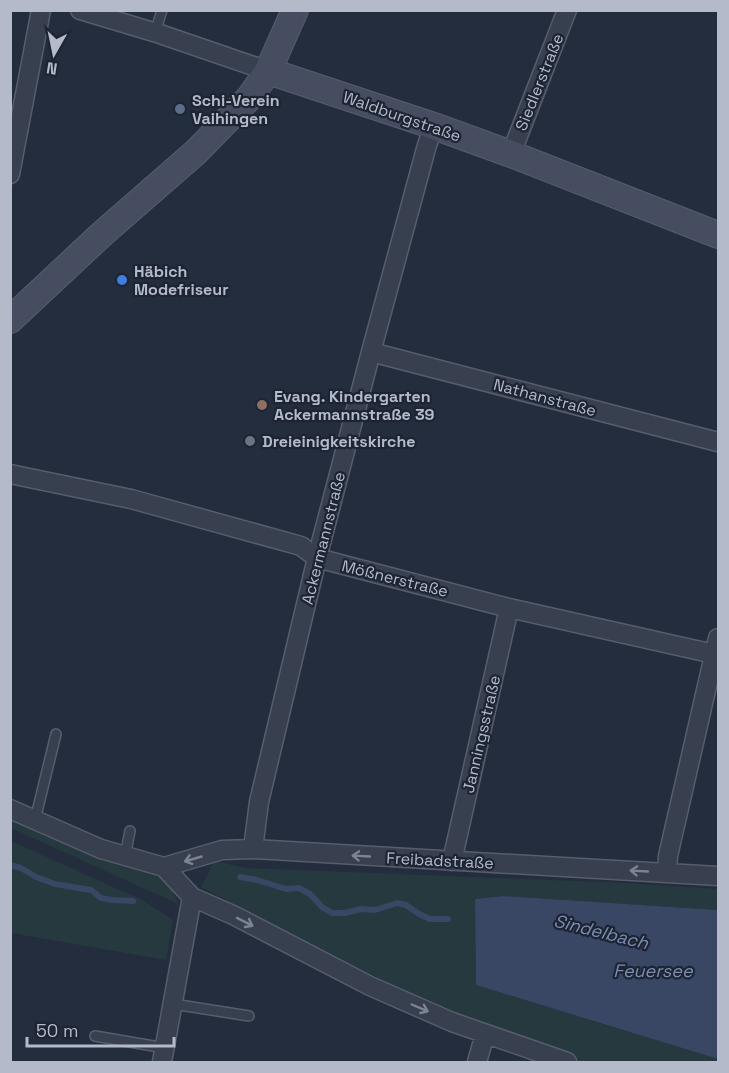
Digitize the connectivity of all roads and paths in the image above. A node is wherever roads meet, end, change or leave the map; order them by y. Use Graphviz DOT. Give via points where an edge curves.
graph roads {
  1 [pos="41,10"];
  2 [pos="80,10"];
  3 [pos="162,10"];
  4 [pos="295,10"];
  5 [pos="567,10"];
  6 [pos="154,33"];
  7 [pos="268,71"];
  8 [pos="434,126"];
  9 [pos="511,154"];
  10 [pos="10,174"];
  11 [pos="718,235"];
  12 [pos="12,314"];
  13 [pos="371,352"];
  14 [pos="718,442"];
  15 [pos="10,474"];
  16 [pos="317,558"];
  17 [pos="509,608"];
  18 [pos="716,646"];
  19 [pos="56,734"];
  20 [pos="10,809"];
  21 [pos="35,820"];
  22 [pos="130,831"];
  23 [pos="254,849"];
  24 [pos="125,856"];
  25 [pos="452,861"];
  26 [pos="164,867"];
  27 [pos="666,873"];
  28 [pos="718,876"];
  29 [pos="192,897"];
  30 [pos="173,1004"];
  31 [pos="249,1016"];
  32 [pos="485,1034"];
  33 [pos="95,1036"];
  34 [pos="164,1055"];
  35 [pos="477,1062"];
  36 [pos="567,1062"];
  1 -- 10 [label="street"];
  2 -- 6 [label="street, Waldburgstraße"];
  3 -- 6 [label="lane"];
  4 -- 7 [label="street"];
  5 -- 9 [label="street, Siedlerstraße"];
  6 -- 7 [label="street, Waldburgstraße"];
  7 -- 8 [label="street, Waldburgstraße"];
  7 -- 12 [label="street" via="250,97 196,152"];
  8 -- 9 [label="street, Waldburgstraße"];
  8 -- 13 [label="street, Ackermannstraße"];
  9 -- 11 [label="street, Waldburgstraße"];
  13 -- 14 [label="street, Nathanstraße"];
  13 -- 16 [label="street, Ackermannstraße"];
  15 -- 16 [label="street, Mößnerstraße" via="131,499 302,546"];
  16 -- 17 [label="street, Mößnerstraße"];
  16 -- 23 [label="street, Ackermannstraße" via="259,802"];
  17 -- 18 [label="street, Mößnerstraße"];
  17 -- 25 [label="street, Janningsstraße"];
  18 -- 27 [label="street"];
  19 -- 21 [label="lane"];
  20 -- 21 [label="street"];
  21 -- 24 [label="street"];
  22 -- 24 [label="lane"];
  25 -- 23 [label="street, Freibadstraße, one-way"];
  23 -- 26 [label="street, Freibadstraße, one-way" via="222,850"];
  24 -- 26 [label="street"];
  27 -- 25 [label="street, Freibadstraße, one-way"];
  26 -- 29 [label="street"];
  27 -- 28 [label="street, Freibadstraße"];
  29 -- 30 [label="street"];
  29 -- 32 [label="street, one-way" via="370,986"];
  30 -- 31 [label="lane"];
  30 -- 34 [label="street"];
  32 -- 35 [label="street"];
  32 -- 36 [label="street"];
  33 -- 34 [label="lane"];
}
